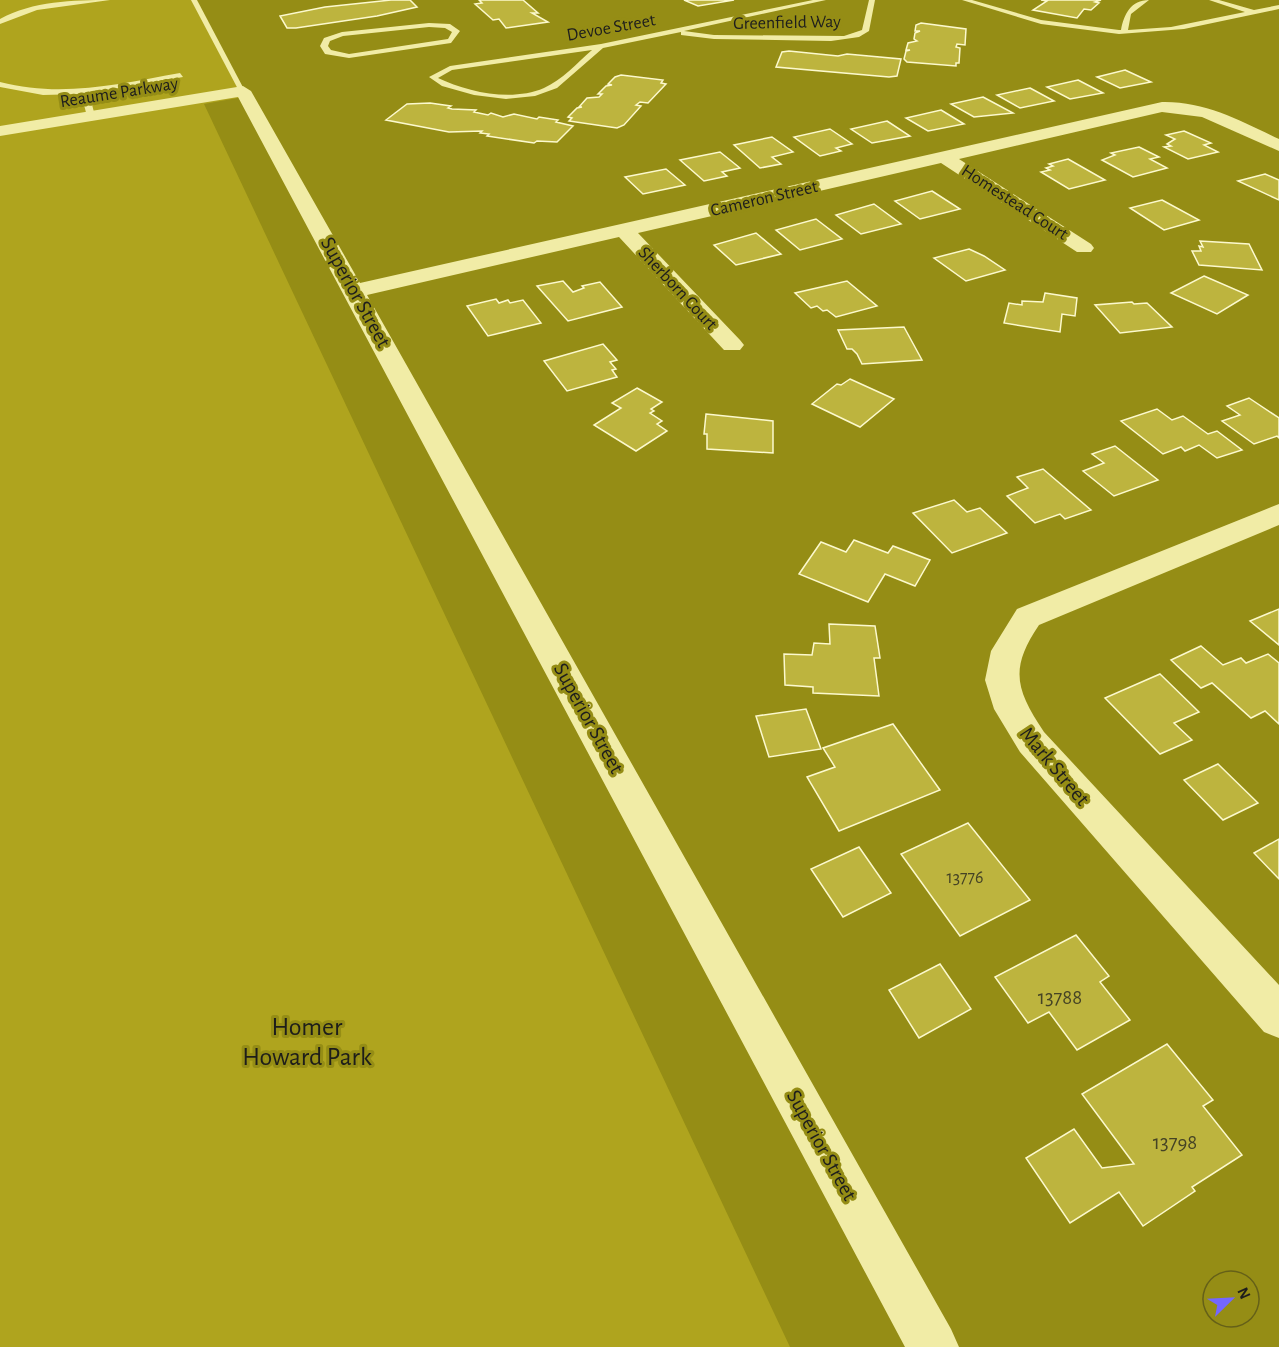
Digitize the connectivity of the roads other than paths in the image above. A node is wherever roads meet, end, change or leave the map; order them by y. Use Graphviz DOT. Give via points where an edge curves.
graph roads {
  1 [pos="107,0"];
  2 [pos="194,0"];
  3 [pos="782,0"];
  4 [pos="823,0"];
  5 [pos="872,0"];
  6 [pos="965,0"];
  7 [pos="994,0"];
  8 [pos="1146,0"];
  9 [pos="1212,0"];
  10 [pos="792,6"];
  11 [pos="984,6"];
  12 [pos="1279,7"];
  13 [pos="1252,12"];
  14 [pos="0,22"];
  15 [pos="677,31"];
  16 [pos="1124,32"];
  17 [pos="451,41"];
  18 [pos="601,46"];
  19 [pos="458,48"];
  20 [pos="465,56"];
  21 [pos="473,64"];
  22 [pos="180,75"];
  23 [pos="0,84"];
  24 [pos="84,90"];
  25 [pos="243,91"];
  26 [pos="91,116"];
  27 [pos="0,131"];
  28 [pos="1279,146"];
  29 [pos="944,157"];
  30 [pos="624,230"];
  31 [pos="1084,248"];
  32 [pos="355,291"];
  33 [pos="732,345"];
  34 [pos="1279,514"];
  35 [pos="1279,1017"];
  36 [pos="933,1347"];
  1 -- 14 [label="lane" via="9,15"];
  2 -- 25 [label="lane"];
  3 -- 10 [label="lane"];
  4 -- 10 [label="lane, Devoe Street"];
  5 -- 15 [label="lane, Greenfield Way" via="865,30 848,37 727,38"];
  6 -- 11 [label="lane"];
  7 -- 11 [label="lane"];
  8 -- 16 [label="lane" via="1128,13"];
  9 -- 13 [label="lane"];
  10 -- 15 [label="lane, Devoe Street"];
  11 -- 16 [label="lane" via="1057,26"];
  12 -- 13 [label="lane"];
  13 -- 16 [label="lane" via="1171,29"];
  15 -- 18 [label="lane, Devoe Street"];
  17 -- 17 [label="lane" via="456,31 447,26 419,25 342,34 327,40 324,46 328,52 350,56"];
  17 -- 19 [label="lane"];
  18 -- 21 [label="lane, Devoe Street"];
  18 -- 21 [label="lane, Devoe Street" via="549,89 536,94 507,96 457,89 434,79 440,72"];
  20 -- 21 [label="lane"];
  22 -- 24 [label="lane"];
  23 -- 24 [label="lane" via="45,93"];
  24 -- 26 [label="lane"];
  25 -- 26 [label="street, Reaume Parkway"];
  25 -- 32 [label="street, Superior Street"];
  26 -- 27 [label="street, Reaume Parkway"];
  28 -- 29 [label="street, Cameron Street" via="1212,115 1173,106"];
  29 -- 30 [label="street, Cameron Street"];
  29 -- 31 [label="street, Homestead Court"];
  30 -- 32 [label="street, Cameron Street"];
  30 -- 33 [label="street, Sherborn Court"];
  32 -- 36 [label="street, Superior Street"];
  34 -- 35 [label="street, Mark Street" via="1028,617 1002,658 1003,690 1013,716 1032,742"];
}
